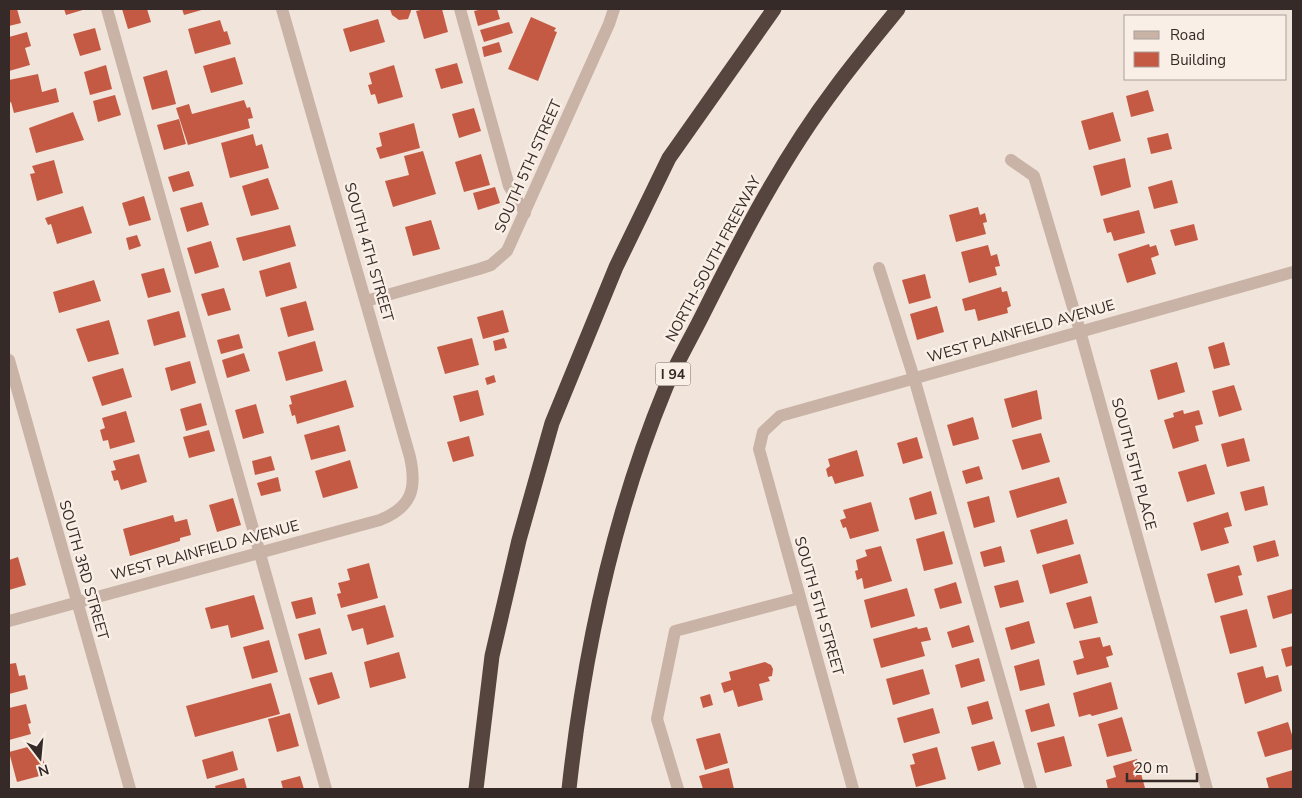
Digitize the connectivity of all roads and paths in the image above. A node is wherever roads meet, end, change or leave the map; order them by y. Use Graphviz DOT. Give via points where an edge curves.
graph roads {
  1 [pos="107,9"];
  2 [pos="282,9"];
  3 [pos="460,9"];
  4 [pos="614,9"];
  5 [pos="774,9"];
  6 [pos="898,9"];
  7 [pos="1011,160"];
  8 [pos="526,213"];
  9 [pos="878,268"];
  10 [pos="1293,272"];
  11 [pos="366,301"];
  12 [pos="1080,331"];
  13 [pos="9,360"];
  14 [pos="914,378"];
  15 [pos="763,432"];
  16 [pos="406,504"];
  17 [pos="258,553"];
  18 [pos="800,598"];
  19 [pos="76,602"];
  20 [pos="9,621"];
  21 [pos="130,789"];
  22 [pos="326,789"];
  23 [pos="476,789"];
  24 [pos="569,789"];
  25 [pos="678,789"];
  26 [pos="854,789"];
  27 [pos="1031,789"];
  28 [pos="1207,789"];
  1 -- 17 [label="street"];
  2 -- 11 [label="street, SOUTH 4TH STREET"];
  3 -- 8 [label="street" via="509,186"];
  4 -- 8 [label="street, SOUTH 5TH STREET"];
  5 -- 23 [label="highway" via="669,158 616,268 552,423 518,540 492,656"];
  6 -- 24 [label="highway, NORTH-SOUTH FREEWAY / I 94" via="835,88 771,186 666,387 627,497 600,594 578,708"];
  7 -- 12 [label="street, SOUTH 5TH PLACE" via="1034,176"];
  8 -- 11 [label="street, SOUTH 5TH STREET" via="507,251 491,265"];
  9 -- 14 [label="street"];
  10 -- 12 [label="street, WEST PLAINFIELD AVENUE"];
  11 -- 16 [label="street, SOUTH 4TH STREET" via="413,472 414,483"];
  12 -- 14 [label="street, WEST PLAINFIELD AVENUE"];
  12 -- 28 [label="street, SOUTH 5TH PLACE"];
  13 -- 19 [label="street, SOUTH 3RD STREET"];
  14 -- 15 [label="street, WEST PLAINFIELD AVENUE" via="780,416"];
  14 -- 27 [label="street"];
  15 -- 18 [label="street, SOUTH 5TH STREET" via="759,449"];
  16 -- 17 [label="street, WEST PLAINFIELD AVENUE" via="380,520"];
  17 -- 19 [label="street, WEST PLAINFIELD AVENUE"];
  17 -- 22 [label="street"];
  18 -- 25 [label="street" via="675,631 658,719"];
  18 -- 26 [label="street, SOUTH 5TH STREET"];
  19 -- 20 [label="street, WEST PLAINFIELD AVENUE"];
  19 -- 21 [label="street, SOUTH 3RD STREET"];
}
